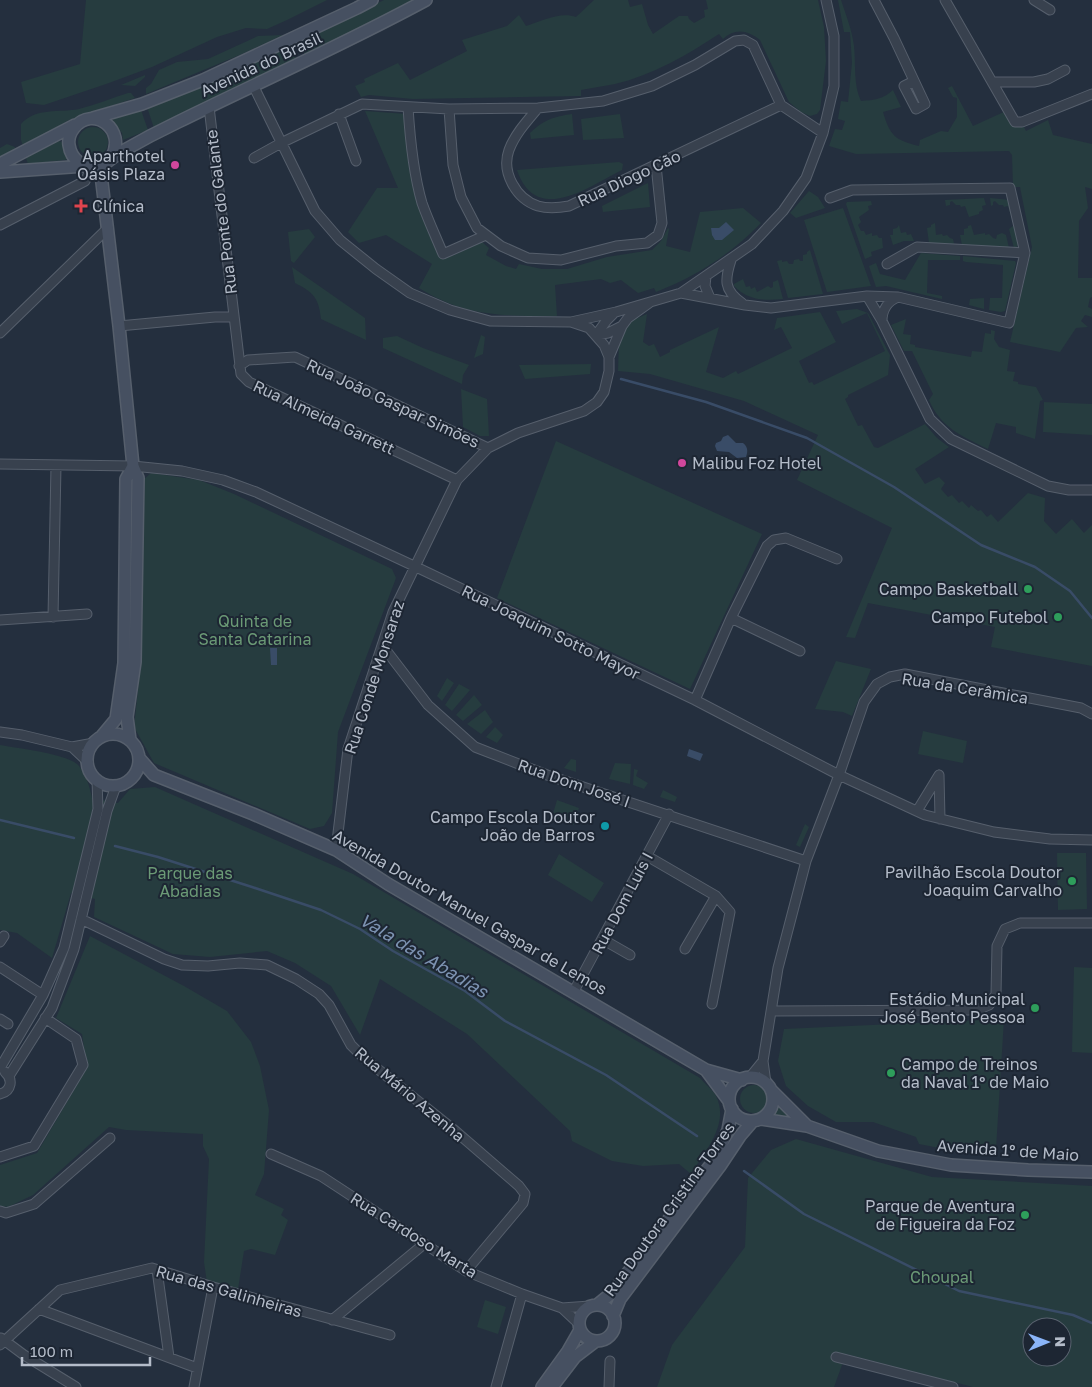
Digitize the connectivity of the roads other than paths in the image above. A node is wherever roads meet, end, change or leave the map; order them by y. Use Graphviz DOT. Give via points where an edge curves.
graph roads {
  1 [pos="372,0"];
  2 [pos="426,0"];
  3 [pos="826,0"];
  4 [pos="874,0"];
  5 [pos="945,0"];
  6 [pos="1034,0"];
  7 [pos="1050,10"];
  8 [pos="1065,70"];
  9 [pos="914,81"];
  10 [pos="992,82"];
  11 [pos="253,85"];
  12 [pos="1092,94"];
  13 [pos="781,105"];
  14 [pos="408,106"];
  15 [pos="209,107"];
  16 [pos="538,108"];
  17 [pos="448,109"];
  18 [pos="339,114"];
  19 [pos="83,121"];
  20 [pos="823,133"];
  21 [pos="281,143"];
  22 [pos="111,158"];
  23 [pos="254,158"];
  24 [pos="356,161"];
  25 [pos="0,164"];
  26 [pos="656,165"];
  27 [pos="92,166"];
  28 [pos="0,172"];
  29 [pos="830,198"];
  30 [pos="0,218"];
  31 [pos="0,225"];
  32 [pos="108,228"];
  33 [pos="486,235"];
  34 [pos="1025,253"];
  35 [pos="731,260"];
  36 [pos="887,264"];
  37 [pos="708,275"];
  38 [pos="726,283"];
  39 [pos="682,293"];
  40 [pos="867,296"];
  41 [pos="898,297"];
  42 [pos="712,298"];
  43 [pos="649,303"];
  44 [pos="745,305"];
  45 [pos="616,312"];
  46 [pos="234,317"];
  47 [pos="882,321"];
  48 [pos="571,322"];
  49 [pos="119,326"];
  50 [pos="622,326"];
  51 [pos="0,333"];
  52 [pos="596,335"];
  53 [pos="609,358"];
  54 [pos="239,366"];
  55 [pos="488,448"];
  56 [pos="0,464"];
  57 [pos="56,466"];
  58 [pos="133,466"];
  59 [pos="457,480"];
  60 [pos="1092,490"];
  61 [pos="837,559"];
  62 [pos="414,566"];
  63 [pos="88,614"];
  64 [pos="53,617"];
  65 [pos="731,618"];
  66 [pos="0,620"];
  67 [pos="382,645"];
  68 [pos="800,651"];
  69 [pos="695,700"];
  70 [pos="1092,714"];
  71 [pos="0,732"];
  72 [pos="98,740"];
  73 [pos="130,740"];
  74 [pos="72,747"];
  75 [pos="139,758"];
  76 [pos="88,762"];
  77 [pos="154,775"];
  78 [pos="839,775"];
  79 [pos="133,776"];
  80 [pos="97,780"];
  81 [pos="116,786"];
  82 [pos="917,812"];
  83 [pos="669,814"];
  84 [pos="940,819"];
  85 [pos="1092,840"];
  86 [pos="336,850"];
  87 [pos="647,856"];
  88 [pos="806,861"];
  89 [pos="716,896"];
  90 [pos="81,919"];
  91 [pos="1092,922"];
  92 [pos="602,939"];
  93 [pos="685,949"];
  94 [pos="630,955"];
  95 [pos="0,967"];
  96 [pos="574,991"];
  97 [pos="43,995"];
  98 [pos="712,1004"];
  99 [pos="771,1011"];
  100 [pos="45,1018"];
  101 [pos="763,1061"];
  102 [pos="0,1069"];
  103 [pos="706,1070"];
  104 [pos="9,1076"];
  105 [pos="746,1078"];
  106 [pos="768,1086"];
  107 [pos="0,1094"];
  108 [pos="730,1105"];
  109 [pos="757,1120"];
  110 [pos="806,1126"];
  111 [pos="110,1138"];
  112 [pos="271,1154"];
  113 [pos="0,1158"];
  114 [pos="1092,1172"];
  115 [pos="0,1211"];
  116 [pos="424,1244"];
  117 [pos="157,1270"];
  118 [pos="466,1271"];
  119 [pos="213,1287"];
  120 [pos="522,1294"];
  121 [pos="593,1306"];
  122 [pos="562,1308"];
  123 [pos="39,1310"];
  124 [pos="613,1316"];
  125 [pos="332,1320"];
  126 [pos="579,1326"];
  127 [pos="390,1335"];
  128 [pos="2,1341"];
  129 [pos="596,1341"];
  130 [pos="169,1357"];
  131 [pos="836,1357"];
  132 [pos="610,1360"];
  133 [pos="197,1368"];
  134 [pos="918,1383"];
  135 [pos="76,1387"];
  136 [pos="194,1387"];
  137 [pos="496,1387"];
  138 [pos="542,1387"];
  139 [pos="552,1387"];
  140 [pos="609,1387"];
  141 [pos="953,1387"];
  1 -- 19 [label="street, Avenida do Brasil" via="203,80 142,104"];
  2 -- 11 [label="street, Avenida do Brasil" via="368,32"];
  3 -- 20 [label="street" via="834,36 834,86"];
  4 -- 9 [label="street"];
  5 -- 10 [label="street"];
  6 -- 7 [label="street"];
  8 -- 10 [label="street" via="1034,82"];
  10 -- 12 [label="street" via="1015,122"];
  11 -- 15 [label="street, Avenida do Brasil"];
  11 -- 21 [label="street"];
  13 -- 16 [label="street" via="753,45 744,40 735,41 695,66 652,86 603,101"];
  13 -- 20 [label="street"];
  13 -- 26 [label="street, Rua Diogo Cão"];
  14 -- 17 [label="street"];
  14 -- 18 [label="street" via="362,104"];
  14 -- 33 [label="street" via="416,180 443,254"];
  15 -- 22 [label="street, Avenida do Brasil"];
  15 -- 46 [label="street, Rua Ponte do Galante"];
  16 -- 17 [label="street"];
  16 -- 26 [label="street, Rua Diogo Cão" via="519,131 509,150 506,167 512,184 524,198 537,206 553,209 569,206"];
  17 -- 33 [label="street" via="453,165 461,197 477,228"];
  18 -- 21 [label="street"];
  18 -- 24 [label="street"];
  19 -- 22 [label="street" via="102,121 113,131 116,145"];
  19 -- 25 [label="street, Avenida do Brasil"];
  19 -- 27 [label="street" via="73,128 68,142 73,157"];
  20 -- 35 [label="street" via="806,178 783,211 752,244"];
  21 -- 23 [label="street"];
  21 -- 48 [label="street" via="315,211 340,240 410,293 450,310 493,322"];
  22 -- 27 [label="street"];
  26 -- 33 [label="street" via="662,223 658,235 647,243 616,246 561,260 528,258"];
  27 -- 28 [label="street"];
  27 -- 30 [label="street" via="82,176"];
  27 -- 31 [label="street" via="84,181"];
  27 -- 32 [label="street"];
  29 -- 34 [label="street" via="852,190 1010,188"];
  32 -- 49 [label="street"];
  32 -- 51 [label="street"];
  34 -- 36 [label="street" via="916,247"];
  34 -- 41 [label="street" via="1009,323"];
  35 -- 37 [label="street"];
  35 -- 38 [label="street"];
  37 -- 38 [label="street" via="721,275"];
  37 -- 39 [label="street"];
  37 -- 42 [label="street" via="705,286"];
  38 -- 42 [label="street"];
  38 -- 44 [label="street" via="735,298"];
  39 -- 42 [label="street"];
  39 -- 43 [label="street"];
  40 -- 41 [label="street"];
  40 -- 44 [label="street" via="771,308"];
  40 -- 47 [label="street"];
  41 -- 47 [label="street" via="886,306"];
  42 -- 44 [label="street"];
  43 -- 45 [label="street"];
  43 -- 50 [label="street"];
  45 -- 48 [label="street"];
  45 -- 52 [label="street"];
  46 -- 49 [label="street"];
  46 -- 54 [label="street, Rua Almeida Garrett"];
  47 -- 60 [label="street" via="930,420 951,439 1048,486"];
  48 -- 52 [label="street" via="589,328"];
  49 -- 58 [label="street"];
  50 -- 52 [label="street"];
  50 -- 53 [label="street, Rua Conde Monsaraz"];
  52 -- 53 [label="street"];
  53 -- 55 [label="street, Rua Conde Monsaraz" via="604,392 597,402 584,411 518,433"];
  54 -- 55 [label="street, Rua João Gaspar Simões" via="248,360 294,357"];
  54 -- 59 [label="street, Rua Almeida Garrett" via="241,374 249,382"];
  55 -- 59 [label="street, Rua Conde Monsaraz"];
  56 -- 57 [label="street, Rua Joaquim Sotto Mayor"];
  57 -- 58 [label="street, Rua Joaquim Sotto Mayor"];
  57 -- 64 [label="street"];
  58 -- 62 [label="street, Rua Joaquim Sotto Mayor" via="182,470 223,480 256,492"];
  58 -- 72 [label="street" via="126,479 124,663 116,719"];
  58 -- 73 [label="street" via="138,480 135,662 127,717"];
  59 -- 62 [label="street, Rua Conde Monsaraz"];
  61 -- 65 [label="street" via="786,538 774,540 766,546"];
  62 -- 67 [label="street, Rua Conde Monsaraz"];
  62 -- 69 [label="street, Rua Joaquim Sotto Mayor"];
  63 -- 64 [label="street"];
  64 -- 66 [label="street"];
  65 -- 68 [label="street"];
  65 -- 69 [label="street"];
  67 -- 83 [label="street, Rua Dom José I" via="428,705 475,747 547,775"];
  67 -- 86 [label="street, Rua Conde Monsaraz" via="348,749"];
  69 -- 78 [label="street, Rua Joaquim Sotto Mayor"];
  70 -- 78 [label="street, Rua da Cerâmica" via="1081,708 904,674 890,676 877,684 864,702"];
  71 -- 74 [label="street"];
  72 -- 73 [label="street" via="116,734"];
  72 -- 74 [label="street"];
  72 -- 76 [label="street" via="90,749"];
  73 -- 75 [label="street"];
  74 -- 76 [label="street"];
  75 -- 77 [label="street"];
  75 -- 79 [label="street"];
  76 -- 80 [label="street"];
  77 -- 79 [label="street"];
  77 -- 86 [label="street, Avenida Doutor Manuel Gaspar de Lemos"];
  78 -- 82 [label="street, Rua Joaquim Sotto Mayor"];
  78 -- 88 [label="street"];
  79 -- 81 [label="street"];
  80 -- 81 [label="street"];
  80 -- 97 [label="street" via="98,809 64,948"];
  81 -- 90 [label="street"];
  82 -- 84 [label="street, Rua Joaquim Sotto Mayor"];
  82 -- 84 [label="street" via="939,776"];
  83 -- 87 [label="street, Rua Dom Luís I"];
  83 -- 88 [label="street, Rua Dom José I"];
  84 -- 85 [label="street, Rua Joaquim Sotto Mayor" via="994,832"];
  86 -- 96 [label="street, Avenida Doutor Manuel Gaspar de Lemos" via="388,884"];
  87 -- 89 [label="street"];
  87 -- 92 [label="street, Rua Dom Luís I"];
  88 -- 99 [label="street" via="778,968"];
  89 -- 93 [label="street"];
  89 -- 98 [label="street" via="730,912"];
  90 -- 100 [label="street" via="74,949 52,1008"];
  90 -- 118 [label="street, Rua Mário Azenha" via="182,965 267,965 319,994 329,1005 351,1045 364,1058 453,1129 525,1194 523,1203"];
  91 -- 99 [label="street" via="1020,923 1005,929 997,946 996,994 989,1005 977,1010"];
  92 -- 94 [label="street"];
  92 -- 96 [label="street, Rua Dom Luís I"];
  95 -- 97 [label="street"];
  96 -- 103 [label="street, Avenida Doutor Manuel Gaspar de Lemos"];
  97 -- 102 [label="street"];
  99 -- 101 [label="street"];
  100 -- 104 [label="street"];
  100 -- 113 [label="street" via="76,1039 83,1065 34,1146"];
  101 -- 105 [label="street"];
  101 -- 106 [label="street"];
  102 -- 104 [label="street"];
  103 -- 105 [label="street"];
  103 -- 108 [label="street"];
  104 -- 107 [label="street" via="9,1088"];
  105 -- 106 [label="street" via="758,1078"];
  105 -- 108 [label="street" via="730,1092"];
  106 -- 109 [label="street" via="773,1098 772,1106 768,1114"];
  106 -- 110 [label="street"];
  108 -- 109 [label="street" via="744,1120"];
  108 -- 121 [label="street, Rua Doutora Cristina Torres" via="728,1130 715,1159 613,1292"];
  109 -- 110 [label="street, Avenida 1º de Maio"];
  109 -- 124 [label="street, Rua Doutora Cristina Torres" via="740,1136 620,1299"];
  110 -- 114 [label="street, Avenida 1º de Maio" via="878,1151 951,1165"];
  111 -- 115 [label="street" via="34,1204"];
  112 -- 116 [label="street, Rua Cardoso Marta" via="321,1176"];
  116 -- 118 [label="street, Rua Cardoso Marta"];
  116 -- 125 [label="street"];
  117 -- 119 [label="street, Rua das Galinheiras"];
  117 -- 123 [label="street, Rua das Galinheiras" via="152,1268 60,1290"];
  117 -- 130 [label="street"];
  118 -- 120 [label="street, Rua Cardoso Marta"];
  119 -- 125 [label="street, Rua das Galinheiras"];
  119 -- 133 [label="street"];
  120 -- 122 [label="street, Rua Cardoso Marta"];
  120 -- 137 [label="street"];
  121 -- 122 [label="street"];
  121 -- 124 [label="street" via="604,1306"];
  121 -- 126 [label="street" via="584,1310"];
  122 -- 126 [label="street"];
  123 -- 128 [label="street, Rua das Galinheiras"];
  123 -- 130 [label="street"];
  124 -- 129 [label="street" via="615,1323 609,1336"];
  125 -- 127 [label="street, Rua das Galinheiras"];
  126 -- 129 [label="street" via="584,1336"];
  126 -- 138 [label="street" via="568,1351"];
  128 -- 135 [label="street"];
  129 -- 139 [label="street" via="575,1357"];
  130 -- 133 [label="street"];
  131 -- 134 [label="street"];
  132 -- 140 [label="street"];
  133 -- 136 [label="street"];
  134 -- 141 [label="street"];
}
